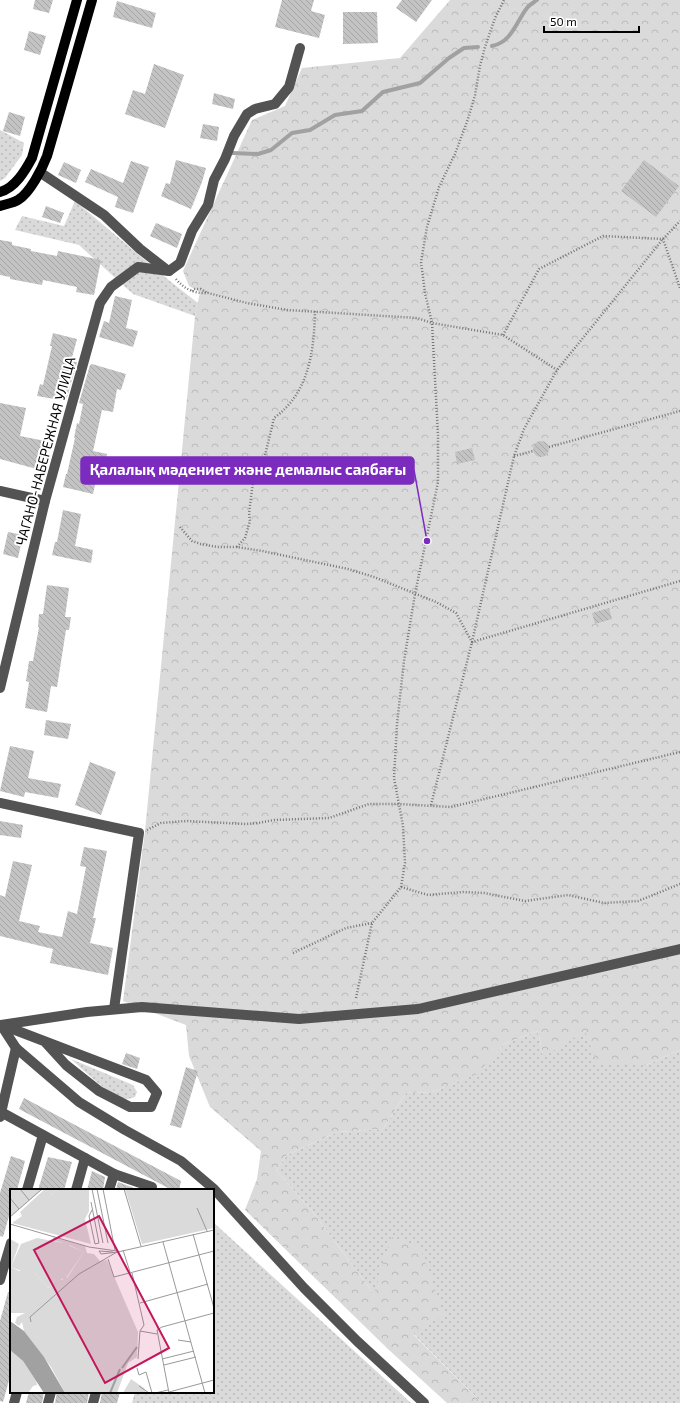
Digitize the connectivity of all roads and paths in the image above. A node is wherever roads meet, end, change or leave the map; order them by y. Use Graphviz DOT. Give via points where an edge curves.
graph roads {
  1 [pos="77,0"];
  2 [pos="92,0"];
  3 [pos="504,0"];
  4 [pos="300,48"];
  5 [pos="41,172"];
  6 [pos="3,191"];
  7 [pos="0,206"];
  8 [pos="680,221"];
  9 [pos="663,239"];
  10 [pos="169,271"];
  11 [pos="680,288"];
  12 [pos="192,291"];
  13 [pos="208,294"];
  14 [pos="315,312"];
  15 [pos="432,323"];
  16 [pos="503,335"];
  17 [pos="557,370"];
  18 [pos="680,411"];
  19 [pos="549,447"];
  20 [pos="533,451"];
  21 [pos="514,456"];
  22 [pos="0,491"];
  23 [pos="44,500"];
  24 [pos="180,527"];
  25 [pos="237,547"];
  26 [pos="680,581"];
  27 [pos="415,594"];
  28 [pos="472,642"];
  29 [pos="0,688"];
  30 [pos="680,752"];
  31 [pos="0,803"];
  32 [pos="399,804"];
  33 [pos="431,805"];
  34 [pos="139,833"];
  35 [pos="680,884"];
  36 [pos="401,887"];
  37 [pos="372,923"];
  38 [pos="680,949"];
  39 [pos="293,953"];
  40 [pos="356,998"];
  41 [pos="114,1009"];
  42 [pos="0,1025"];
  43 [pos="45,1042"];
  44 [pos="16,1048"];
  45 [pos="1,1114"];
  46 [pos="43,1135"];
  47 [pos="84,1158"];
  48 [pos="114,1174"];
  49 [pos="27,1189"];
  50 [pos="76,1189"];
  51 [pos="109,1189"];
  52 [pos="151,1189"];
  53 [pos="10,1246"];
  54 [pos="0,1280"];
  55 [pos="17,1393"];
  56 [pos="51,1393"];
  57 [pos="96,1393"];
  58 [pos="14,1403"];
  59 [pos="48,1403"];
  60 [pos="93,1403"];
  61 [pos="424,1403"];
  1 -- 6 [label="main road" via="32,158 23,173"];
  2 -- 5 [label="main road"];
  3 -- 15 [label="path" via="485,46 468,119 439,187 427,227 421,262"];
  4 -- 10 [label="street" via="289,87 275,104 247,114 234,136 214,180 208,205 192,231 180,263"];
  5 -- 7 [label="main road" via="18,200"];
  5 -- 10 [label="street" via="104,215 140,249"];
  8 -- 9 [label="path"];
  9 -- 11 [label="path"];
  9 -- 16 [label="path" via="603,236 539,269"];
  9 -- 17 [label="path"];
  10 -- 12 [label="path" via="183,287"];
  10 -- 23 [label="street, ЧАГАНО-НАБЕРЕЖНАЯ УЛИЦА" via="138,267 111,286 100,303"];
  12 -- 13 [label="path"];
  12 -- 13 [label="path" via="194,288 201,288"];
  13 -- 14 [label="path" via="267,307"];
  14 -- 15 [label="path" via="417,318"];
  14 -- 25 [label="path" via="310,363 298,394 284,411 274,418 262,468 253,482 250,521 245,538"];
  15 -- 16 [label="path"];
  15 -- 27 [label="path" via="438,482"];
  16 -- 17 [label="path"];
  17 -- 21 [label="path" via="524,429"];
  18 -- 19 [label="path"];
  20 -- 21 [label="path"];
  21 -- 28 [label="path"];
  22 -- 23 [label="street"];
  23 -- 29 [label="street, ЧАГАНО-НАБЕРЕЖНАЯ УЛИЦА"];
  24 -- 25 [label="path" via="192,540 200,544"];
  25 -- 27 [label="path" via="348,569"];
  26 -- 28 [label="path"];
  27 -- 28 [label="path" via="456,613"];
  27 -- 32 [label="path" via="397,724 394,778"];
  28 -- 33 [label="path"];
  30 -- 33 [label="path" via="475,802 450,807"];
  31 -- 34 [label="street"];
  32 -- 33 [label="path"];
  32 -- 34 [label="path" via="369,804 329,818 258,823 161,823"];
  32 -- 36 [label="path" via="405,863"];
  34 -- 41 [label="street"];
  35 -- 36 [label="path" via="638,901 604,903 568,895 525,902 484,893 428,895"];
  36 -- 37 [label="path"];
  37 -- 39 [label="path" via="346,928"];
  37 -- 40 [label="path"];
  38 -- 41 [label="street" via="418,1009 299,1019 142,1007"];
  41 -- 42 [label="street"];
  42 -- 43 [label="street"];
  42 -- 44 [label="street"];
  43 -- 43 [label="street" via="66,1066 99,1091 130,1107 151,1107 157,1093 146,1080"];
  44 -- 45 [label="street"];
  44 -- 61 [label="street" via="79,1102 181,1161 214,1189 309,1294"];
  45 -- 46 [label="street"];
  46 -- 47 [label="street"];
  46 -- 49 [label="street"];
  47 -- 48 [label="street"];
  47 -- 50 [label="street"];
  48 -- 51 [label="street"];
  48 -- 52 [label="street" via="152,1187"];
  53 -- 54 [label="street"];
  55 -- 58 [label="street"];
  56 -- 59 [label="street"];
  57 -- 60 [label="street"];
}
